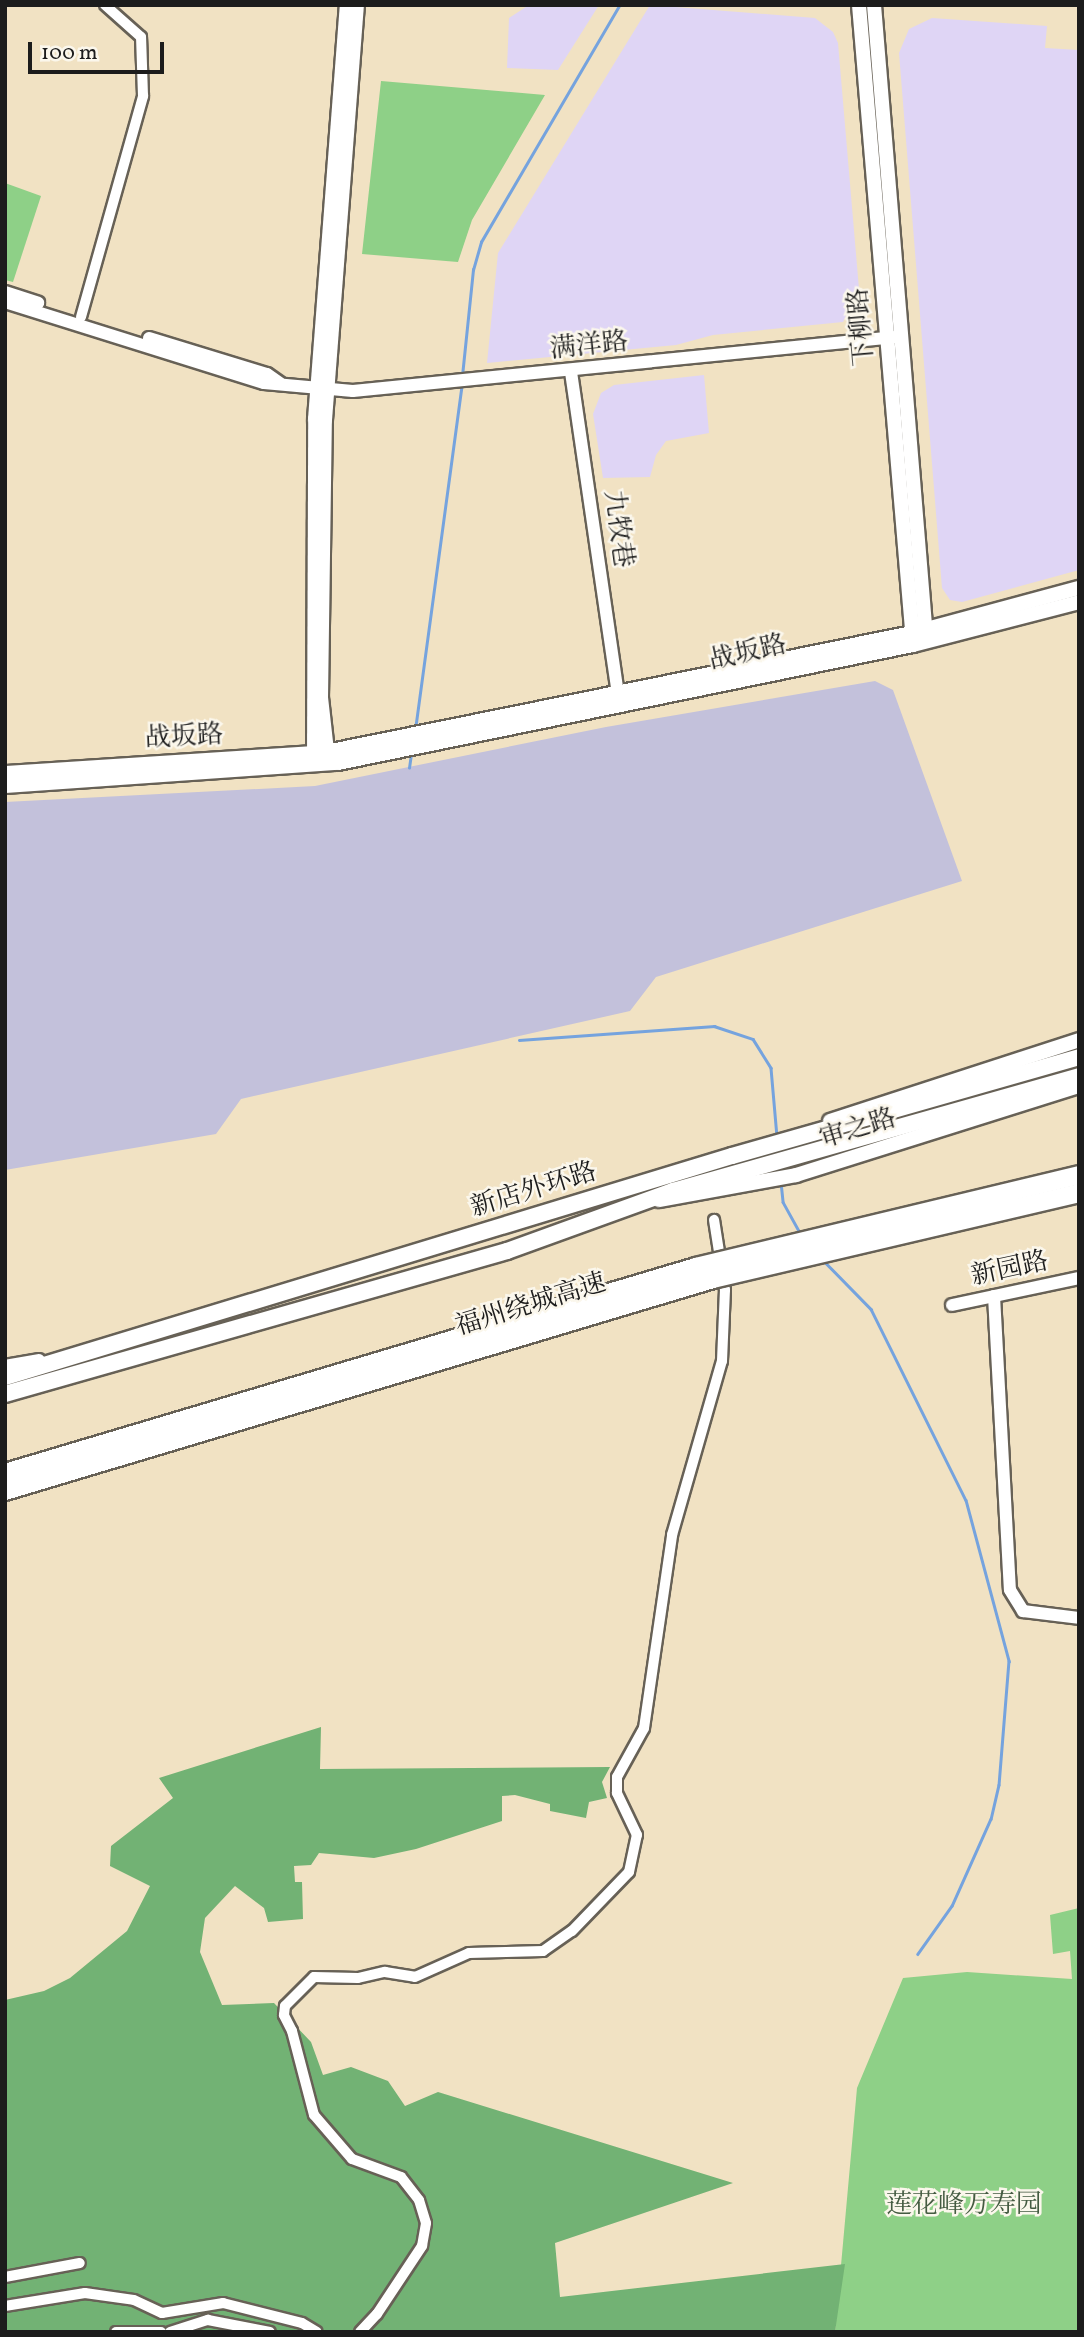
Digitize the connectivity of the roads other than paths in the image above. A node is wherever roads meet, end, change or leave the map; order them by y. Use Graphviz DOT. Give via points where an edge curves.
graph roads {
  1 [pos="105,5"];
  2 [pos="347,5"];
  3 [pos="357,5"];
  4 [pos="859,5"];
  5 [pos="874,5"];
  6 [pos="5,292"];
  7 [pos="5,302"];
  8 [pos="81,317"];
  9 [pos="896,337"];
  10 [pos="571,372"];
  11 [pos="280,384"];
  12 [pos="321,388"];
  13 [pos="1079,588"];
  14 [pos="1079,602"];
  15 [pos="919,638"];
  16 [pos="618,693"];
  17 [pos="426,739"];
  18 [pos="321,759"];
  19 [pos="5,773"];
  20 [pos="5,784"];
  21 [pos="1079,1040"];
  22 [pos="1079,1057"];
  23 [pos="1079,1076"];
  24 [pos="1079,1086"];
  25 [pos="765,1153"];
  26 [pos="1079,1175"];
  27 [pos="1079,1193"];
  28 [pos="648,1201"];
  29 [pos="714,1220"];
  30 [pos="1079,1278"];
  31 [pos="994,1296"];
  32 [pos="952,1305"];
  33 [pos="60,1357"];
  34 [pos="5,1367"];
  35 [pos="5,1377"];
  36 [pos="35,1389"];
  37 [pos="5,1394"];
  38 [pos="5,1401"];
  39 [pos="5,1473"];
  40 [pos="5,1491"];
  41 [pos="1079,1618"];
  42 [pos="80,2263"];
  43 [pos="5,2277"];
  44 [pos="5,2306"];
  45 [pos="313,2331"];
  46 [pos="116,2332"];
  47 [pos="161,2332"];
  48 [pos="170,2332"];
  49 [pos="270,2332"];
  50 [pos="360,2332"];
  1 -- 8 [label="street" via="141,37 143,96"];
  2 -- 12 [label="main road"];
  3 -- 12 [label="main road"];
  4 -- 9 [label="main road, 下柳路"];
  5 -- 9 [label="main road, 下柳路"];
  6 -- 8 [label="street, 满洋路"];
  7 -- 11 [label="street, 满洋路" via="264,383"];
  8 -- 11 [label="street, 满洋路" via="267,374"];
  9 -- 10 [label="street, 满洋路"];
  9 -- 15 [label="main road, 下柳路"];
  10 -- 12 [label="street, 满洋路" via="353,391"];
  10 -- 16 [label="street, 九牧巷"];
  11 -- 12 [label="street, 满洋路"];
  12 -- 18 [label="main road"];
  13 -- 15 [label="main road, 战坂路"];
  14 -- 15 [label="main road, 战坂路"];
  15 -- 16 [label="main road, 战坂路"];
  15 -- 17 [label="main road, 战坂路"];
  16 -- 17 [label="main road, 战坂路"];
  17 -- 18 [label="main road, 战坂路"];
  18 -- 19 [label="main road, 战坂路"];
  18 -- 20 [label="main road, 战坂路"];
  21 -- 25 [label="main road, 审之路" via="790,1135"];
  22 -- 25 [label="main road, 新店外环路"];
  23 -- 25 [label="main road, 新店外环路"];
  24 -- 28 [label="main road, 审之路" via="796,1175"];
  25 -- 28 [label="main road, 新店外环路"];
  25 -- 33 [label="main road, 新店外环路" via="732,1156"];
  26 -- 39 [label="highway, 福州绕城高速, bridge" via="696,1267"];
  27 -- 40 [label="highway, 福州绕城高速, bridge" via="713,1279"];
  28 -- 36 [label="main road, 新店外环路" via="507,1251"];
  29 -- 50 [label="street" via="725,1290 722,1361 672,1535 645,1728 617,1777 618,1793 637,1841 629,1872 572,1931 543,1951 469,1953 415,1977 385,1972 353,1979 314,1977 285,2006 314,2115 352,2159 401,2177 418,2200 426,2222 422,2246 377,2315"];
  30 -- 31 [label="street, 新园路"];
  31 -- 32 [label="street, 新园路"];
  31 -- 41 [label="street" via="1010,1590 1023,1611"];
  33 -- 34 [label="main road"];
  33 -- 35 [label="main road, 新店外环路"];
  36 -- 37 [label="main road, 新店外环路"];
  36 -- 38 [label="main road"];
  42 -- 43 [label="street"];
  44 -- 45 [label="street" via="85,2293 134,2300 162,2313 223,2303"];
  46 -- 47 [label="street"];
  48 -- 49 [label="street" via="218,2320"];
}
